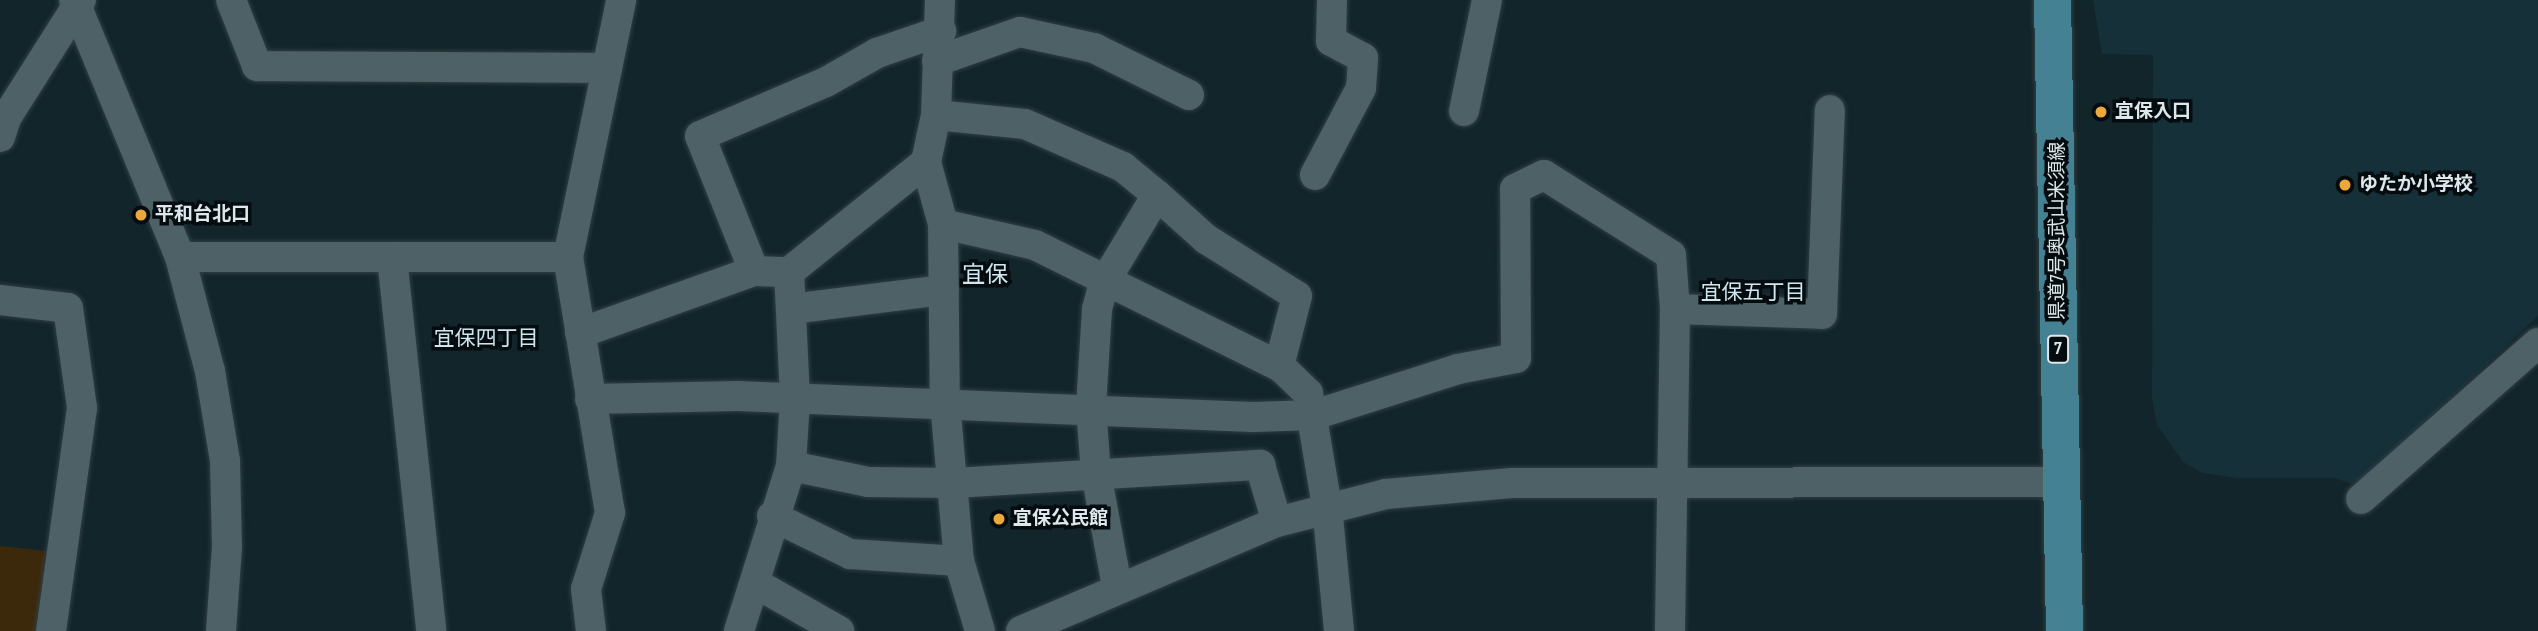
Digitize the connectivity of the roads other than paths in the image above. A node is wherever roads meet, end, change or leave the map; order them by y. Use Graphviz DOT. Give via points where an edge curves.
graph roads {
  1 [pos="230,0"];
  2 [pos="621,0"];
  3 [pos="940,0"];
  4 [pos="1332,0"];
  5 [pos="1488,0"];
  6 [pos="2052,0"];
  7 [pos="77,2"];
  8 [pos="941,31"];
  9 [pos="937,61"];
  10 [pos="607,68"];
  11 [pos="1189,95"];
  12 [pos="1830,110"];
  13 [pos="1464,111"];
  14 [pos="936,115"];
  15 [pos="0,137"];
  16 [pos="926,162"];
  17 [pos="1315,175"];
  18 [pos="1157,195"];
  19 [pos="943,224"];
  20 [pos="180,257"];
  21 [pos="392,257"];
  22 [pos="568,257"];
  23 [pos="754,271"];
  24 [pos="789,272"];
  25 [pos="1104,283"];
  26 [pos="944,290"];
  27 [pos="0,300"];
  28 [pos="791,309"];
  29 [pos="1675,309"];
  30 [pos="580,333"];
  31 [pos="2538,343"];
  32 [pos="1279,366"];
  33 [pos="795,398"];
  34 [pos="590,399"];
  35 [pos="945,402"];
  36 [pos="1091,408"];
  37 [pos="1314,415"];
  38 [pos="790,466"];
  39 [pos="1096,473"];
  40 [pos="2060,482"];
  41 [pos="954,483"];
  42 [pos="1672,483"];
  43 [pos="2361,499"];
  44 [pos="1328,506"];
  45 [pos="772,516"];
  46 [pos="1277,522"];
  47 [pos="959,561"];
  48 [pos="755,583"];
  49 [pos="1117,586"];
  50 [pos="51,631"];
  51 [pos="221,631"];
  52 [pos="431,631"];
  53 [pos="592,631"];
  54 [pos="738,631"];
  55 [pos="839,631"];
  56 [pos="980,631"];
  57 [pos="1021,631"];
  58 [pos="1339,631"];
  59 [pos="1670,631"];
  60 [pos="2064,631"];
  1 -- 10 [label="street" via="257,66"];
  2 -- 10 [label="street"];
  3 -- 8 [label="street"];
  4 -- 17 [label="street" via="1331,41 1363,58 1361,88"];
  5 -- 13 [label="street"];
  6 -- 40 [label="main road, 県道7号奥武山米須線 / 7"];
  7 -- 15 [label="street" via="6,118"];
  7 -- 20 [label="street"];
  8 -- 9 [label="street"];
  8 -- 23 [label="street" via="877,53 826,82 700,136"];
  9 -- 11 [label="street" via="1020,32 1094,48"];
  9 -- 14 [label="street"];
  10 -- 22 [label="street"];
  12 -- 29 [label="street" via="1822,314"];
  14 -- 16 [label="street"];
  14 -- 18 [label="street" via="1025,124 1122,167"];
  16 -- 19 [label="street"];
  16 -- 24 [label="street"];
  18 -- 25 [label="street"];
  18 -- 32 [label="street" via="1206,239 1297,296"];
  19 -- 25 [label="street" via="1035,245"];
  19 -- 26 [label="street"];
  20 -- 21 [label="street"];
  20 -- 51 [label="street" via="210,371 225,461 227,547"];
  21 -- 22 [label="street"];
  21 -- 52 [label="street"];
  22 -- 30 [label="street"];
  23 -- 24 [label="street"];
  23 -- 30 [label="street"];
  24 -- 28 [label="street"];
  25 -- 32 [label="street"];
  25 -- 36 [label="street" via="1097,309"];
  26 -- 28 [label="street"];
  26 -- 35 [label="street"];
  27 -- 50 [label="street" via="68,308 82,408"];
  28 -- 33 [label="street"];
  29 -- 37 [label="street" via="1671,255 1544,174 1515,188 1516,358 1458,369"];
  29 -- 42 [label="street"];
  30 -- 34 [label="street"];
  31 -- 43 [label="street"];
  32 -- 37 [label="street" via="1308,393"];
  33 -- 34 [label="street"];
  33 -- 35 [label="street"];
  33 -- 38 [label="street"];
  34 -- 53 [label="street" via="610,513 586,589"];
  35 -- 36 [label="street"];
  35 -- 41 [label="street"];
  36 -- 37 [label="street" via="1253,417"];
  36 -- 39 [label="street"];
  37 -- 44 [label="street"];
  38 -- 41 [label="street" via="869,482"];
  38 -- 45 [label="street"];
  39 -- 41 [label="street"];
  39 -- 46 [label="street" via="1260,465"];
  39 -- 49 [label="street"];
  40 -- 42 [label="street"];
  40 -- 60 [label="main road, 県道7号奥武山米須線 / 7"];
  41 -- 47 [label="street"];
  42 -- 44 [label="street" via="1448,486"];
  42 -- 59 [label="street"];
  44 -- 46 [label="street"];
  44 -- 58 [label="street"];
  45 -- 47 [label="street" via="850,554"];
  45 -- 48 [label="street"];
  46 -- 49 [label="street"];
  47 -- 56 [label="street"];
  48 -- 54 [label="street"];
  48 -- 55 [label="street"];
  49 -- 57 [label="street"];
}
